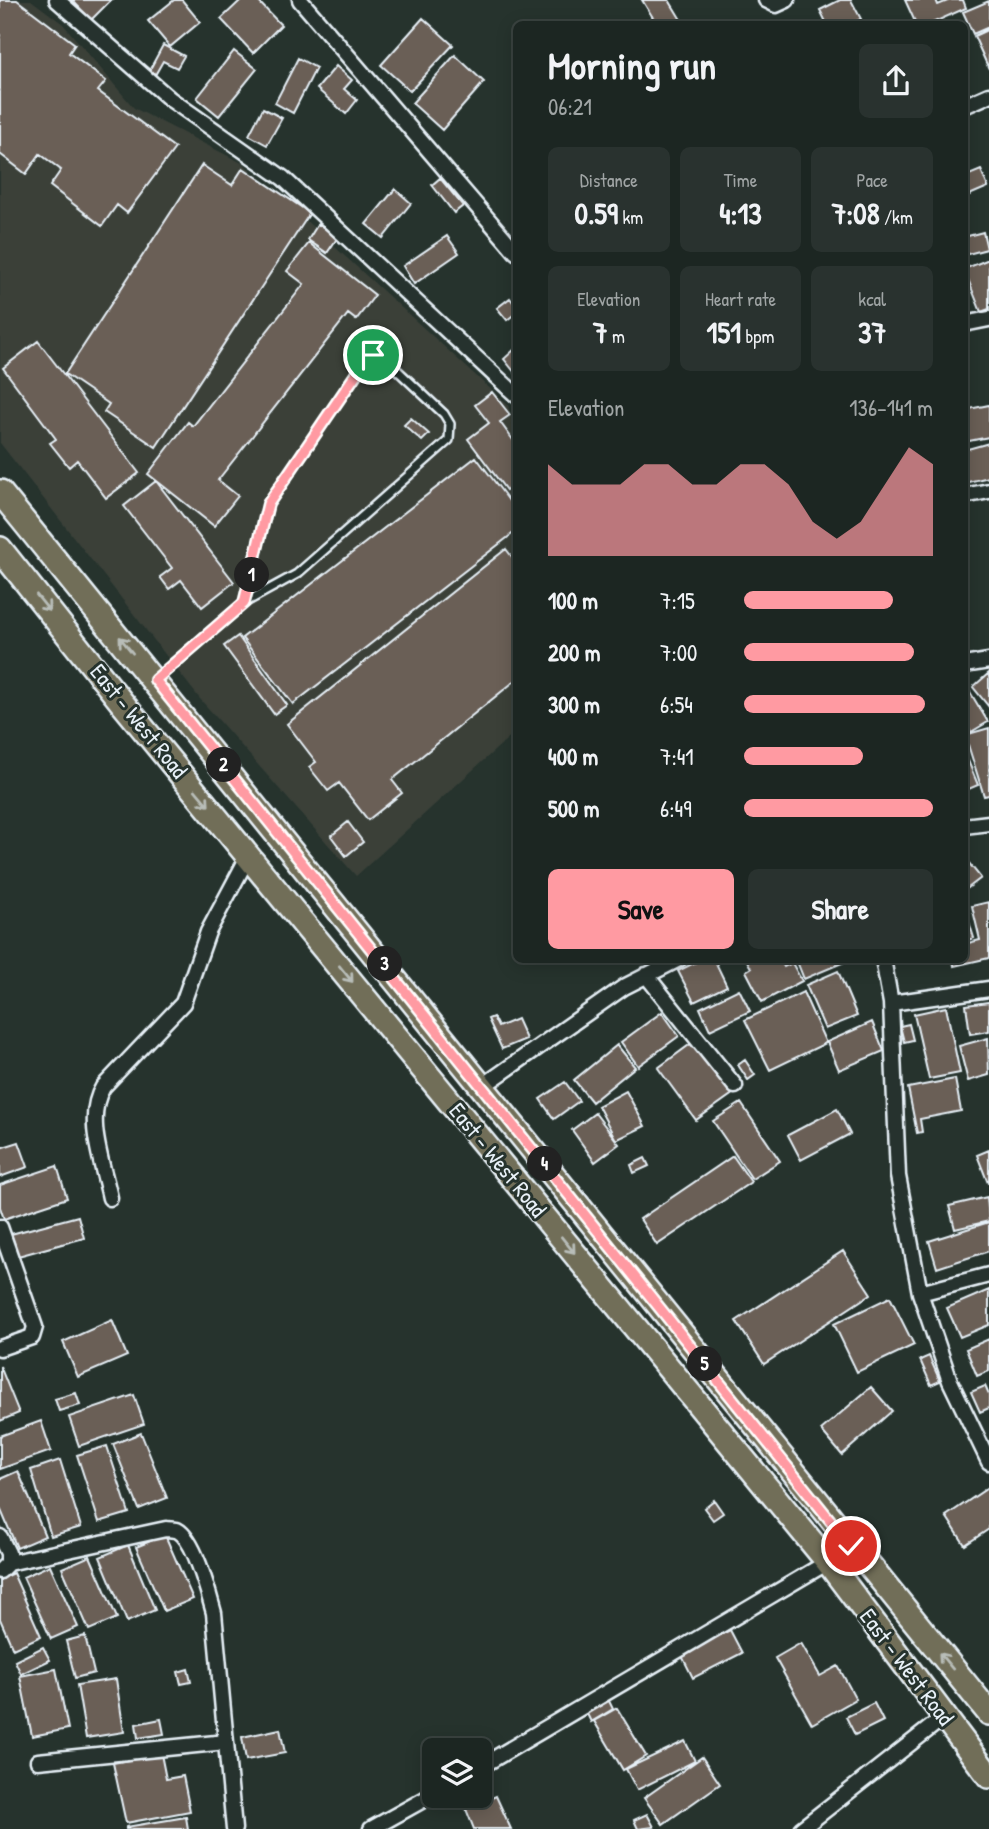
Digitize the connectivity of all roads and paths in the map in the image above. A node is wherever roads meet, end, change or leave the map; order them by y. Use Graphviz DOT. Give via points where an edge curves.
graph roads {
  1 [pos="57,0"];
  2 [pos="300,0"];
  3 [pos="766,0"];
  4 [pos="787,0"];
  5 [pos="989,95"];
  6 [pos="968,104"];
  7 [pos="513,248"];
  8 [pos="989,319"];
  9 [pos="968,323"];
  10 [pos="513,392"];
  11 [pos="989,491"];
  12 [pos="0,492"];
  13 [pos="968,495"];
  14 [pos="0,550"];
  15 [pos="244,603"];
  16 [pos="989,661"];
  17 [pos="968,664"];
  18 [pos="155,680"];
  19 [pos="989,823"];
  20 [pos="968,826"];
  21 [pos="249,855"];
  22 [pos="671,963"];
  23 [pos="884,963"];
  24 [pos="646,975"];
  25 [pos="989,989"];
  26 [pos="891,1003"];
  27 [pos="483,1086"];
  28 [pos="735,1086"];
  29 [pos="110,1198"];
  30 [pos="0,1227"];
  31 [pos="989,1275"];
  32 [pos="920,1293"];
  33 [pos="0,1348"];
  34 [pos="989,1462"];
  35 [pos="0,1537"];
  36 [pos="828,1562"];
  37 [pos="4,1567"];
  38 [pos="989,1713"];
  39 [pos="944,1717"];
  40 [pos="226,1742"];
  41 [pos="492,1760"];
  42 [pos="38,1761"];
  43 [pos="989,1776"];
  44 [pos="422,1801"];
  45 [pos="234,1829"];
  46 [pos="371,1829"];
  47 [pos="801,1829"];
  1 -- 10 [label="street" via="170,99 283,178"];
  2 -- 7 [label="street"];
  3 -- 4 [label="street" via="776,5"];
  5 -- 6 [label="street"];
  8 -- 9 [label="street"];
  11 -- 13 [label="street"];
  18 -- 12 [label="main road, East - West Road, one-way"];
  14 -- 21 [label="main road, East - West Road, one-way"];
  15 -- 15 [label="lane" via="297,575 449,440 450,424 443,414 380,354 367,358 268,504"];
  15 -- 18 [label="lane"];
  16 -- 17 [label="street"];
  18 -- 27 [label="main road, East - West Road"];
  19 -- 20 [label="street"];
  21 -- 29 [label="street" via="208,932 183,1003 96,1099 93,1115"];
  21 -- 36 [label="main road, East - West Road, one-way"];
  22 -- 24 [label="street"];
  23 -- 26 [label="street"];
  24 -- 27 [label="street"];
  24 -- 28 [label="street"];
  25 -- 26 [label="street"];
  26 -- 32 [label="street" via="898,1177"];
  38 -- 27 [label="main road, East - West Road, one-way"];
  30 -- 33 [label="street" via="35,1333"];
  31 -- 32 [label="street"];
  32 -- 34 [label="street" via="950,1381"];
  35 -- 37 [label="street" via="8,1553"];
  36 -- 39 [label="main road, East - West Road"];
  36 -- 41 [label="street"];
  37 -- 40 [label="street" via="177,1530 186,1538 214,1613"];
  39 -- 43 [label="main road, East - West Road"];
  39 -- 47 [label="street"];
  40 -- 42 [label="street"];
  40 -- 45 [label="street"];
  44 -- 46 [label="street"];
}
